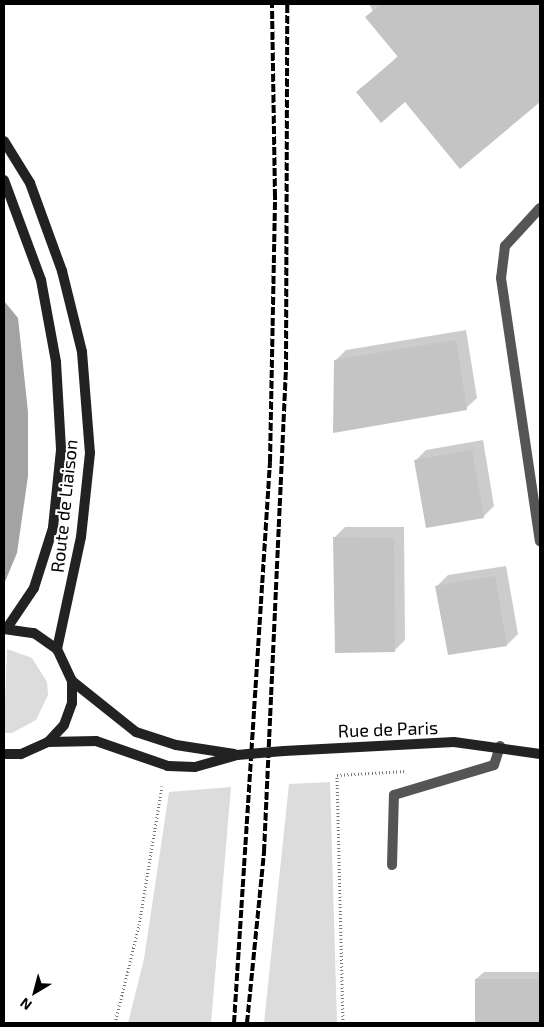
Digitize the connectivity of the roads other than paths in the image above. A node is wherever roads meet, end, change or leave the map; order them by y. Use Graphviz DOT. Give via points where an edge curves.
graph roads {
  1 [pos="4,141"];
  2 [pos="4,180"];
  3 [pos="540,208"];
  4 [pos="540,541"];
  5 [pos="6,628"];
  6 [pos="56,649"];
  7 [pos="72,681"];
  8 [pos="48,742"];
  9 [pos="500,746"];
  10 [pos="4,754"];
  11 [pos="540,754"];
  12 [pos="238,755"];
  13 [pos="392,864"];
  1 -- 6 [label="street, Route de Liaison" via="33,192 62,271 82,352 90,453 81,537"];
  2 -- 5 [label="street, Route de Liaison" via="41,280 56,362 61,450 53,528 34,588"];
  3 -- 4 [label="street" via="505,246 501,278"];
  5 -- 6 [label="street" via="34,633"];
  6 -- 7 [label="street"];
  7 -- 8 [label="street" via="72,703 64,724"];
  7 -- 12 [label="street, Rue de Paris" via="143,735"];
  8 -- 10 [label="street" via="22,754"];
  8 -- 12 [label="street, Rue de Paris" via="96,740 168,766 195,767"];
  9 -- 11 [label="street, Rue de Paris"];
  9 -- 12 [label="street, Rue de Paris, bridge" via="400,743"];
  9 -- 13 [label="street" via="494,765 394,795"];
}
